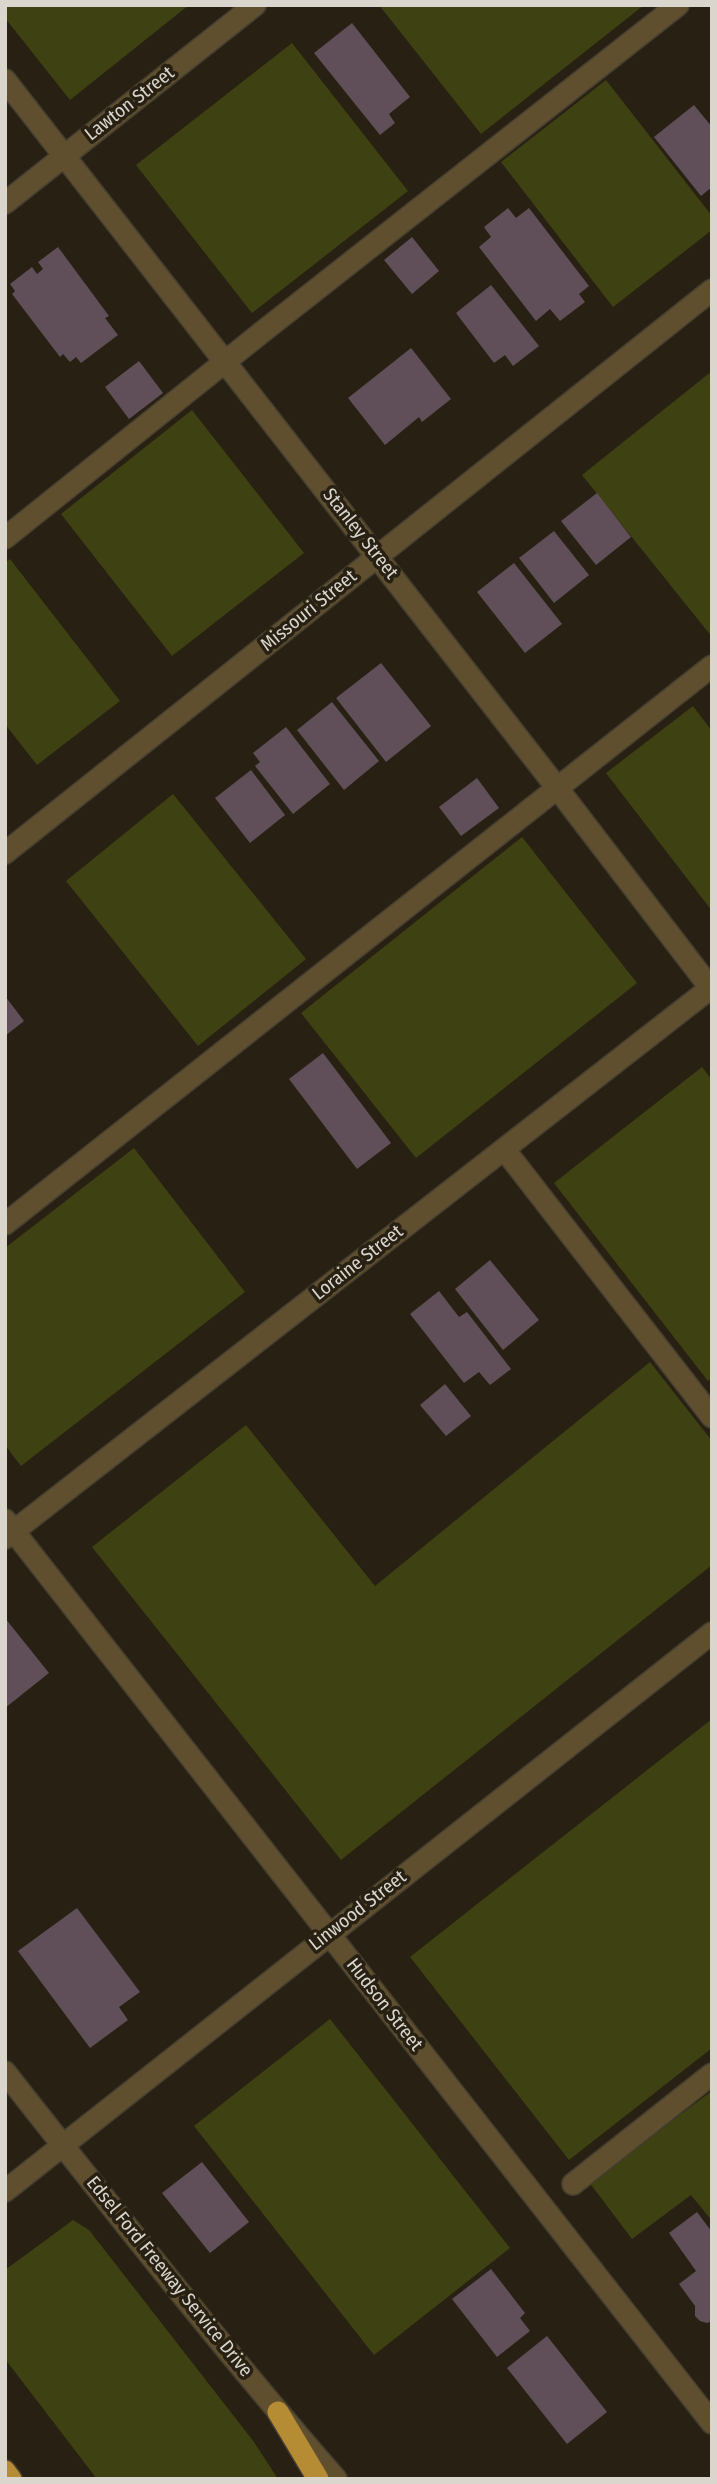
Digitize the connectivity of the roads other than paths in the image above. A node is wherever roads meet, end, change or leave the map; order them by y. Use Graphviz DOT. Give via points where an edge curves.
graph roads {
  1 [pos="255,5"];
  2 [pos="678,5"];
  3 [pos="5,80"];
  4 [pos="65,156"];
  5 [pos="5,203"];
  6 [pos="712,290"];
  7 [pos="225,361"];
  8 [pos="5,538"];
  9 [pos="377,556"];
  10 [pos="712,666"];
  11 [pos="558,789"];
  12 [pos="5,853"];
  13 [pos="711,988"];
  14 [pos="504,1149"];
  15 [pos="5,1224"];
  16 [pos="712,1417"];
  17 [pos="8,1530"];
  18 [pos="712,1633"];
  19 [pos="329,1934"];
  20 [pos="5,2072"];
  21 [pos="712,2074"];
  22 [pos="62,2145"];
  23 [pos="573,2183"];
  24 [pos="5,2191"];
  25 [pos="278,2412"];
  26 [pos="712,2423"];
  27 [pos="5,2471"];
  28 [pos="11,2479"];
  29 [pos="318,2479"];
  30 [pos="336,2479"];
  1 -- 4 [label="street, Lawton Street"];
  2 -- 7 [label="street"];
  3 -- 4 [label="street, Stanley Street"];
  4 -- 5 [label="street, Lawton Street"];
  4 -- 7 [label="street, Stanley Street"];
  6 -- 9 [label="street, Missouri Street"];
  7 -- 8 [label="street"];
  7 -- 9 [label="street, Stanley Street"];
  9 -- 11 [label="street, Stanley Street"];
  9 -- 12 [label="street, Missouri Street"];
  10 -- 11 [label="street"];
  11 -- 13 [label="street, Stanley Street"];
  11 -- 15 [label="street"];
  13 -- 14 [label="street, Loraine Street"];
  14 -- 16 [label="street"];
  14 -- 17 [label="street, Loraine Street"];
  17 -- 19 [label="street, Hudson Street"];
  18 -- 19 [label="street, Linwood Street"];
  19 -- 22 [label="street, Linwood Street"];
  19 -- 26 [label="street, Hudson Street"];
  20 -- 22 [label="street, Edsel Ford Freeway Service Drive"];
  21 -- 23 [label="street"];
  22 -- 24 [label="street, Linwood Street"];
  22 -- 25 [label="street, Edsel Ford Freeway Service Drive"];
  25 -- 29 [label="highway"];
  25 -- 30 [label="street, Edsel Ford Freeway Service Drive"];
  27 -- 28 [label="highway"];
}
